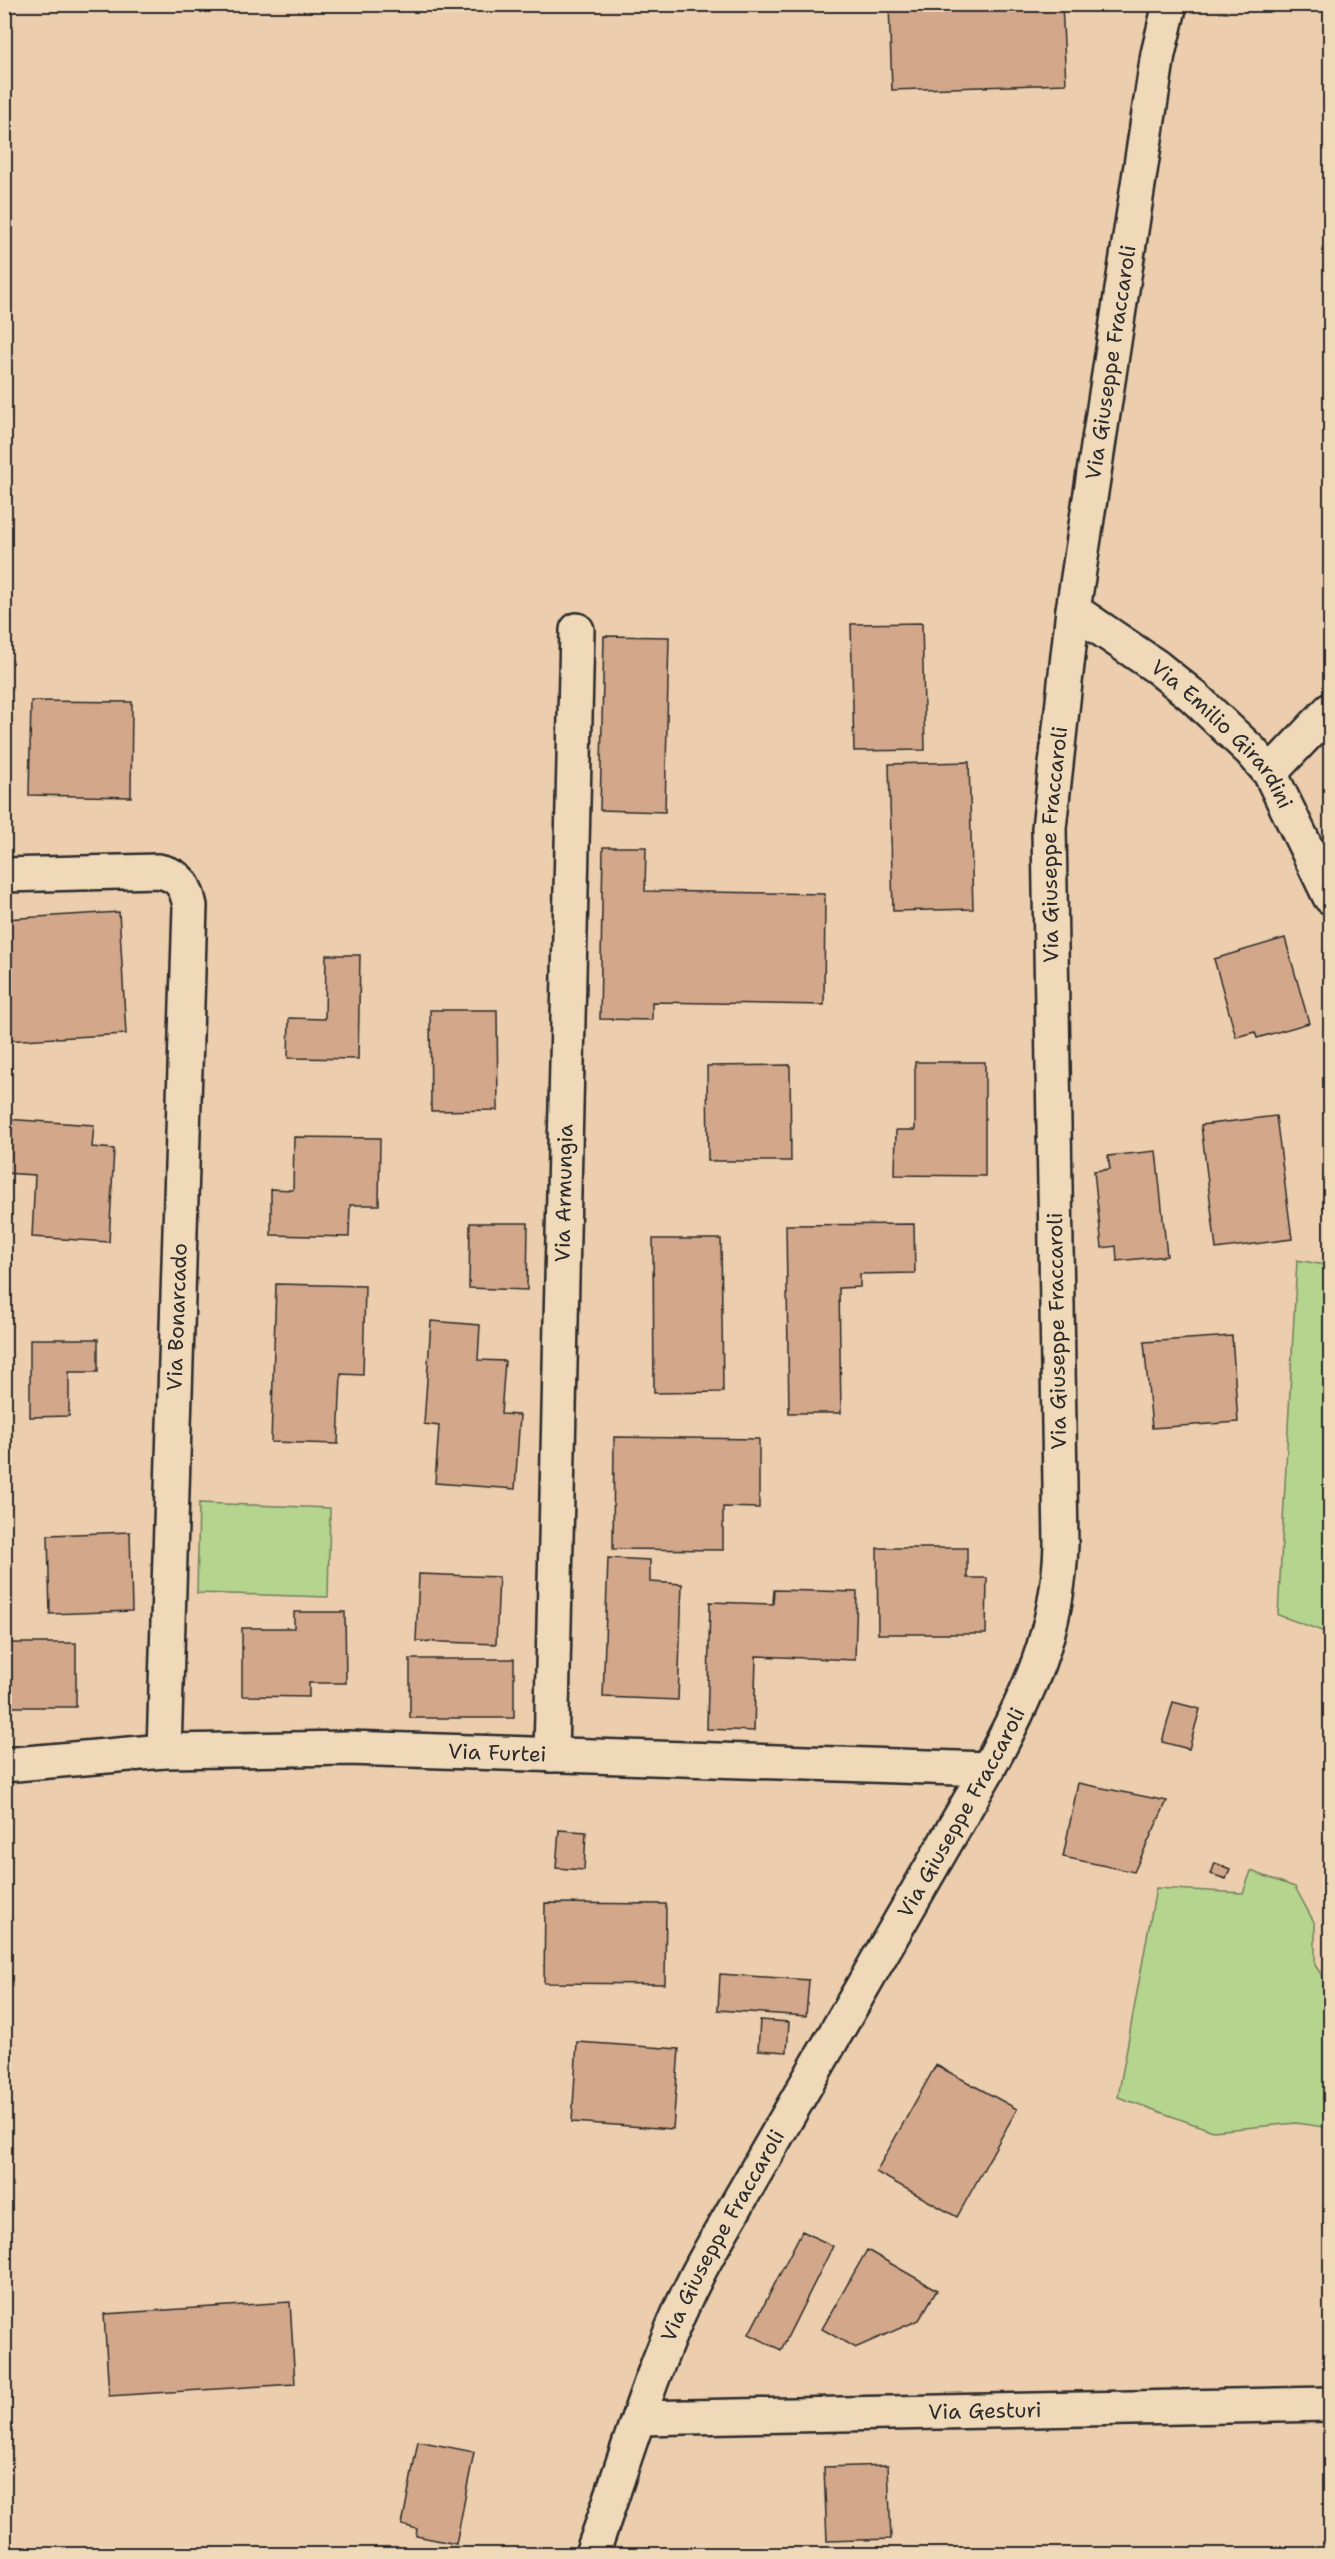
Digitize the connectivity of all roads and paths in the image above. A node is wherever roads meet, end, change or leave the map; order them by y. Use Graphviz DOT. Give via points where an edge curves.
graph roads {
  1 [pos="1170,4"];
  2 [pos="1073,610"];
  3 [pos="576,630"];
  4 [pos="1330,710"];
  5 [pos="1270,773"];
  6 [pos="4,875"];
  7 [pos="1330,897"];
  8 [pos="164,1751"];
  9 [pos="551,1755"];
  10 [pos="4,1765"];
  11 [pos="988,1769"];
  12 [pos="1330,2404"];
  13 [pos="640,2418"];
  14 [pos="592,2554"];
  1 -- 2 [label="street, Via Giuseppe Fraccaroli" via="1158,54"];
  2 -- 5 [label="street, Via Emilio Girardini" via="1192,696"];
  2 -- 11 [label="street, Via Giuseppe Fraccaroli" via="1049,828 1060,1573 1054,1617 1040,1662"];
  3 -- 9 [label="street, Via Armungia"];
  4 -- 5 [label="street"];
  5 -- 7 [label="street, Via Emilio Girardini"];
  6 -- 8 [label="street, Via Bonarcado" via="169,873 184,884 190,906"];
  8 -- 9 [label="street, Via Furtei" via="348,1748"];
  8 -- 10 [label="street, Via Furtei"];
  9 -- 11 [label="street, Via Furtei"];
  11 -- 13 [label="street, Via Giuseppe Fraccaroli" via="697,2274 673,2325"];
  12 -- 13 [label="street, Via Gesturi"];
  13 -- 14 [label="street, Via Giuseppe Fraccaroli"];
}
